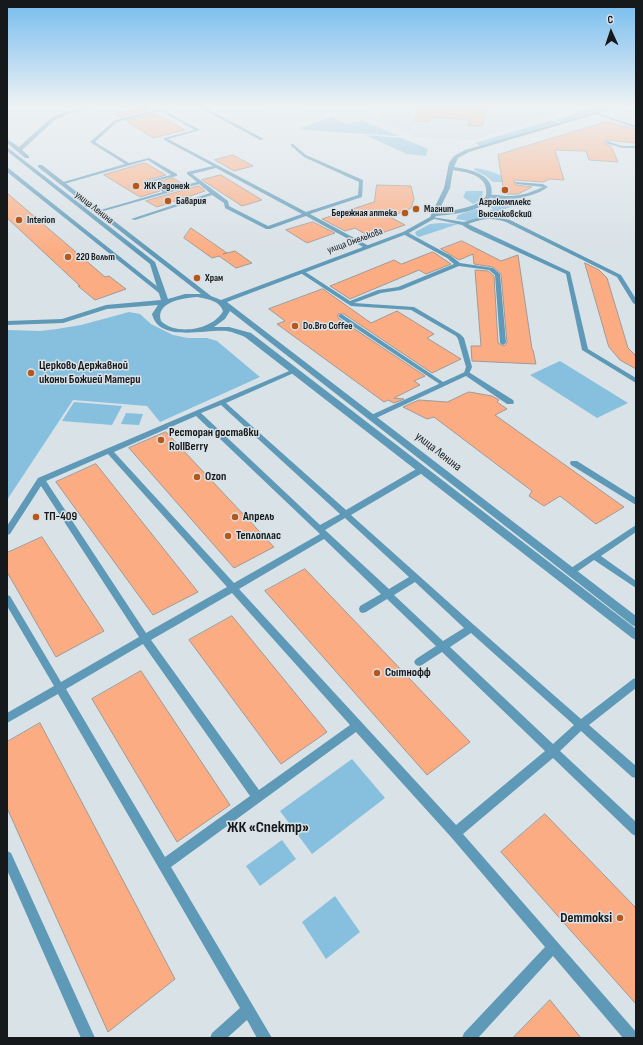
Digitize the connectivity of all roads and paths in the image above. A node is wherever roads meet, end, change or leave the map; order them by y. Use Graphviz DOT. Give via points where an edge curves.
graph roads {
  1 [pos="14,156"];
  2 [pos="27,156"];
  3 [pos="114,156"];
  4 [pos="195,156"];
  5 [pos="305,156"];
  6 [pos="458,156"];
  7 [pos="129,165"];
  8 [pos="215,167"];
  9 [pos="451,168"];
  10 [pos="7,169"];
  11 [pos="200,182"];
  12 [pos="62,183"];
  13 [pos="517,183"];
  14 [pos="166,192"];
  15 [pos="213,193"];
  16 [pos="489,196"];
  17 [pos="99,212"];
  18 [pos="306,214"];
  19 [pos="433,216"];
  20 [pos="133,219"];
  21 [pos="464,224"];
  22 [pos="405,233"];
  23 [pos="367,248"];
  24 [pos="458,264"];
  25 [pos="302,272"];
  26 [pos="161,292"];
  27 [pos="208,296"];
  28 [pos="165,302"];
  29 [pos="222,303"];
  30 [pos="636,303"];
  31 [pos="348,304"];
  32 [pos="341,316"];
  33 [pos="7,323"];
  34 [pos="204,329"];
  35 [pos="503,343"];
  36 [pos="294,371"];
  37 [pos="466,373"];
  38 [pos="636,381"];
  39 [pos="443,384"];
  40 [pos="221,402"];
  41 [pos="510,402"];
  42 [pos="197,413"];
  43 [pos="371,417"];
  44 [pos="109,451"];
  45 [pos="574,463"];
  46 [pos="421,470"];
  47 [pos="41,480"];
  48 [pos="636,502"];
  49 [pos="345,514"];
  50 [pos="636,528"];
  51 [pos="7,532"];
  52 [pos="322,532"];
  53 [pos="594,556"];
  54 [pos="571,572"];
  55 [pos="415,578"];
  56 [pos="636,586"];
  57 [pos="233,588"];
  58 [pos="388,594"];
  59 [pos="7,598"];
  60 [pos="363,608"];
  61 [pos="636,622"];
  62 [pos="471,628"];
  63 [pos="636,635"];
  64 [pos="145,638"];
  65 [pos="442,646"];
  66 [pos="419,662"];
  67 [pos="636,682"];
  68 [pos="60,688"];
  69 [pos="7,718"];
  70 [pos="581,725"];
  71 [pos="357,726"];
  72 [pos="553,752"];
  73 [pos="636,773"];
  74 [pos="258,798"];
  75 [pos="636,830"];
  76 [pos="455,833"];
  77 [pos="7,857"];
  78 [pos="164,865"];
  79 [pos="553,947"];
  80 [pos="248,1010"];
  81 [pos="88,1038"];
  82 [pos="217,1038"];
  83 [pos="265,1038"];
  84 [pos="469,1038"];
  85 [pos="632,1038"];
  1 -- 26 [label="street, улица Ленина" via="153,264"];
  2 -- 12 [label="street, улица Ленина"];
  3 -- 7 [label="lane"];
  4 -- 8 [label="lane"];
  5 -- 18 [label="lane" via="361,181 360,196"];
  6 -- 9 [label="street"];
  7 -- 12 [label="lane"];
  7 -- 14 [label="lane" via="149,159 175,175 150,181"];
  8 -- 11 [label="lane" via="189,173"];
  8 -- 18 [label="lane"];
  9 -- 16 [label="street" via="483,177 489,186"];
  9 -- 19 [label="street" via="447,188"];
  10 -- 26 [label="street"];
  11 -- 14 [label="lane"];
  11 -- 15 [label="lane"];
  12 -- 17 [label="street, улица Ленина"];
  13 -- 16 [label="lane" via="546,187 536,193 513,198"];
  14 -- 17 [label="lane"];
  15 -- 18 [label="lane" via="226,202 227,208 268,228"];
  15 -- 20 [label="lane"];
  16 -- 19 [label="street" via="486,201 474,207"];
  17 -- 27 [label="street, улица Ленина"];
  18 -- 23 [label="lane"];
  19 -- 21 [label="lane"];
  19 -- 22 [label="street, улица Омелькова"];
  21 -- 30 [label="lane" via="484,217 508,221 526,229 619,276"];
  21 -- 38 [label="lane" via="568,274 585,350"];
  22 -- 23 [label="street, улица Омелькова"];
  22 -- 24 [label="lane"];
  23 -- 25 [label="street, улица Омелькова"];
  24 -- 31 [label="lane" via="399,289 380,291"];
  24 -- 35 [label="lane" via="491,269 498,275"];
  25 -- 29 [label="street, улица Омелькова"];
  25 -- 31 [label="lane"];
  26 -- 28 [label="street"];
  27 -- 28 [label="street" via="186,296"];
  27 -- 29 [label="street, улица Ленина"];
  28 -- 33 [label="street" via="106,307 63,321"];
  28 -- 34 [label="street" via="156,314 162,325 180,331"];
  29 -- 34 [label="street" via="226,315 222,321"];
  29 -- 43 [label="street, улица Ленина"];
  31 -- 37 [label="lane" via="408,307 416,310 460,336 469,367"];
  32 -- 39 [label="lane"];
  34 -- 36 [label="street, улица Ленина" via="229,329 248,335"];
  36 -- 40 [label="lane"];
  36 -- 46 [label="street, улица Ленина"];
  37 -- 39 [label="street"];
  37 -- 41 [label="street"];
  39 -- 43 [label="street"];
  40 -- 42 [label="lane"];
  40 -- 49 [label="lane"];
  42 -- 44 [label="lane"];
  42 -- 52 [label="lane"];
  43 -- 54 [label="street, улица Ленина"];
  44 -- 47 [label="lane"];
  44 -- 57 [label="lane"];
  45 -- 48 [label="lane"];
  46 -- 49 [label="lane"];
  46 -- 63 [label="street, улица Ленина"];
  47 -- 51 [label="lane"];
  47 -- 64 [label="lane"];
  49 -- 52 [label="lane"];
  49 -- 55 [label="lane"];
  50 -- 53 [label="lane"];
  52 -- 57 [label="lane"];
  52 -- 58 [label="lane"];
  53 -- 54 [label="lane"];
  53 -- 56 [label="lane"];
  54 -- 61 [label="street, улица Ленина"];
  55 -- 58 [label="lane"];
  55 -- 62 [label="lane"];
  57 -- 64 [label="lane"];
  57 -- 71 [label="lane"];
  58 -- 60 [label="lane"];
  58 -- 65 [label="lane"];
  59 -- 68 [label="lane"];
  62 -- 65 [label="lane"];
  62 -- 70 [label="lane"];
  64 -- 68 [label="lane"];
  64 -- 74 [label="lane"];
  65 -- 66 [label="lane"];
  65 -- 72 [label="lane"];
  67 -- 70 [label="lane"];
  68 -- 69 [label="lane"];
  68 -- 78 [label="lane"];
  70 -- 72 [label="lane"];
  70 -- 73 [label="lane"];
  71 -- 74 [label="lane"];
  71 -- 76 [label="lane"];
  72 -- 75 [label="lane"];
  72 -- 76 [label="lane"];
  74 -- 78 [label="lane"];
  76 -- 79 [label="lane"];
  77 -- 81 [label="lane"];
  78 -- 80 [label="lane"];
  79 -- 84 [label="lane"];
  79 -- 85 [label="lane"];
  80 -- 82 [label="lane"];
  80 -- 83 [label="lane"];
}
